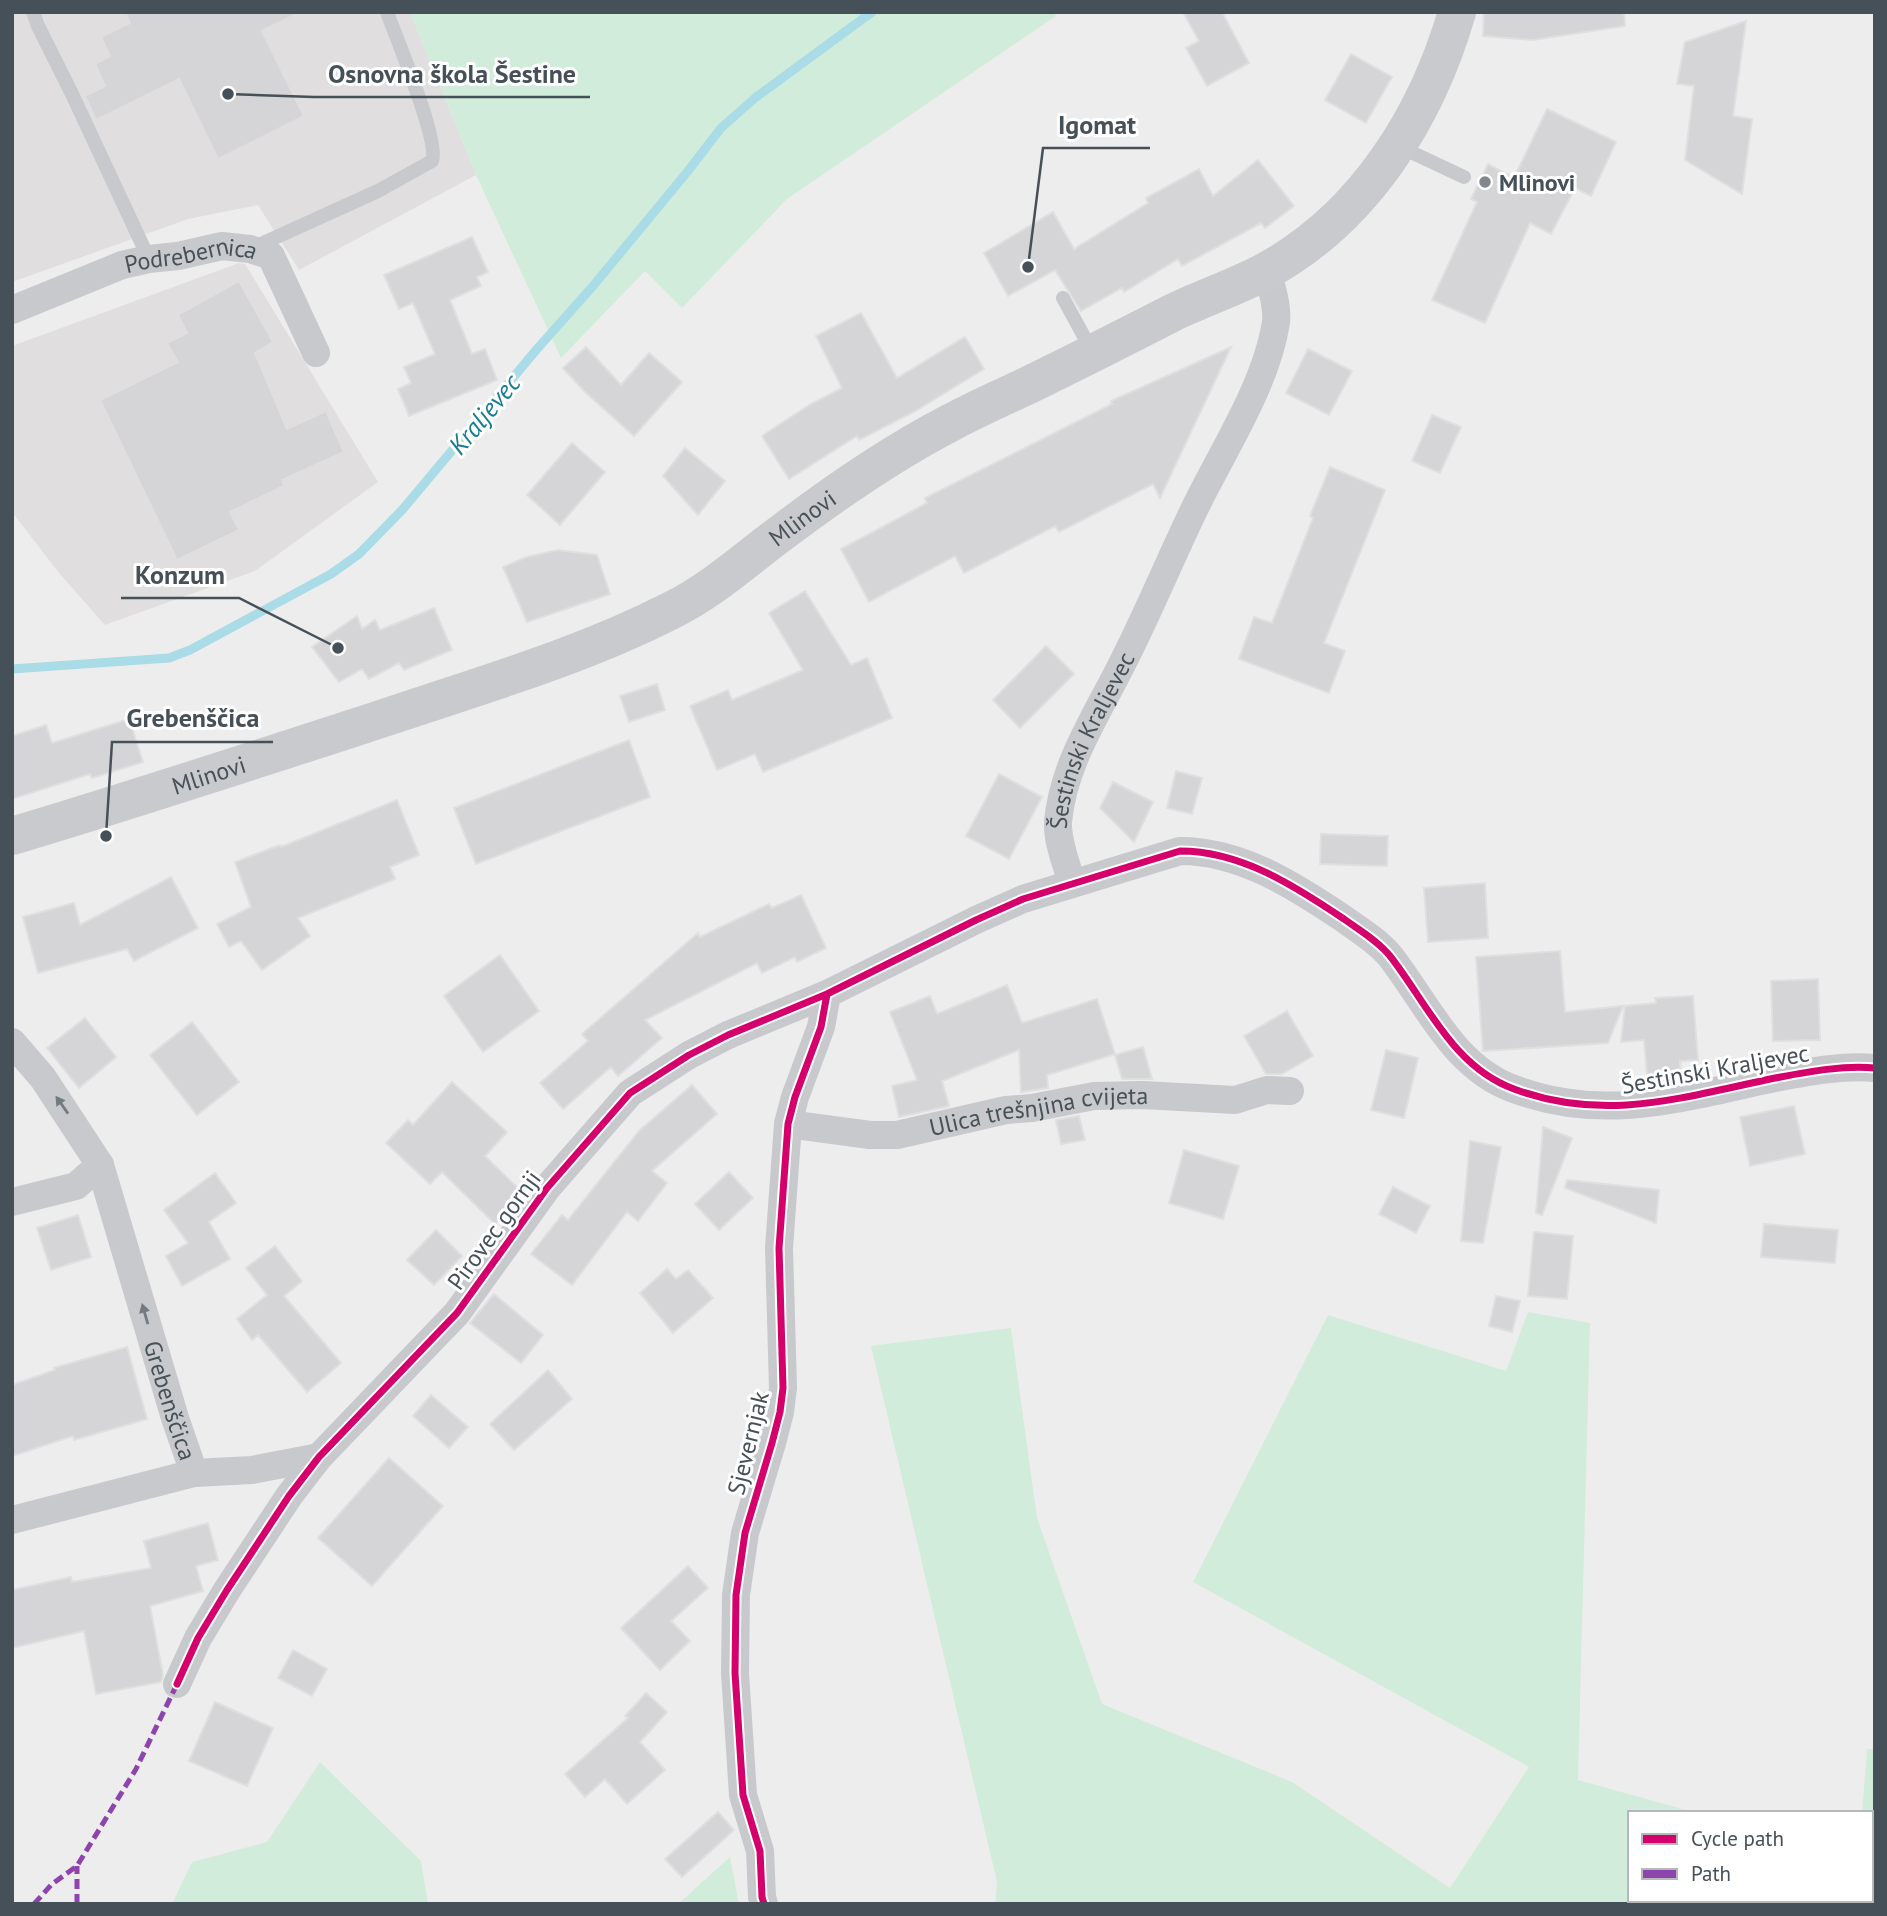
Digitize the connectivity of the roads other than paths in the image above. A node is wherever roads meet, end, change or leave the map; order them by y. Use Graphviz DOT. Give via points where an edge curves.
graph roads {
  1 [pos="33,12"];
  2 [pos="387,12"];
  3 [pos="1457,12"];
  4 [pos="1397,145"];
  5 [pos="1464,177"];
  6 [pos="250,249"];
  7 [pos="149,259"];
  8 [pos="1267,270"];
  9 [pos="1063,298"];
  10 [pos="12,310"];
  11 [pos="1093,352"];
  12 [pos="316,353"];
  13 [pos="12,836"];
  14 [pos="1072,884"];
  15 [pos="827,994"];
  16 [pos="12,1042"];
  17 [pos="1875,1068"];
  18 [pos="1290,1091"];
  19 [pos="788,1124"];
  20 [pos="100,1165"];
  21 [pos="12,1202"];
  22 [pos="319,1457"];
  23 [pos="194,1473"];
  24 [pos="12,1520"];
  25 [pos="177,1684"];
  26 [pos="764,1904"];
  1 -- 7 [label="lane"];
  2 -- 6 [label="lane" via="430,132 432,161 378,191"];
  3 -- 4 [label="main road, Mlinovi" via="1435,77"];
  4 -- 5 [label="lane"];
  4 -- 8 [label="main road, Mlinovi" via="1337,219"];
  6 -- 7 [label="street, Podrebernica" via="222,246"];
  6 -- 12 [label="street, Podrebernica" via="271,256"];
  7 -- 10 [label="street, Podrebernica" via="122,265"];
  8 -- 11 [label="main road, Mlinovi"];
  8 -- 14 [label="street, Šestinski Kraljevec" via="1276,321 1249,401 1069,770 1058,826"];
  9 -- 11 [label="lane"];
  11 -- 13 [label="main road, Mlinovi" via="886,460 711,588 619,635 477,689"];
  14 -- 15 [label="street, Pirovec gornji" via="1023,899 941,935"];
  14 -- 17 [label="street, Šestinski Kraljevec" via="1180,851 1204,851 1256,868 1320,903 1387,952 1442,1034 1467,1058 1490,1078 1538,1096 1584,1106 1644,1105 1794,1074"];
  15 -- 19 [label="street, Sjevernjak" via="821,1027"];
  15 -- 22 [label="street, Pirovec gornji" via="718,1040 630,1093 547,1188 457,1313"];
  20 -- 16 [label="street, Grebenščica, one-way" via="43,1078"];
  18 -- 19 [label="street, Ulica trešnjina cvijeta" via="1267,1090 1223,1101 1094,1096 897,1135"];
  19 -- 26 [label="street, Sjevernjak" via="779,1248 783,1388 745,1533 734,1634 743,1795 760,1851"];
  20 -- 21 [label="street" via="76,1186"];
  23 -- 20 [label="street, Grebenščica, one-way"];
  22 -- 23 [label="street" via="252,1470"];
  22 -- 25 [label="street, Pirovec gornji" via="227,1590 198,1637"];
  23 -- 24 [label="street"];
}
